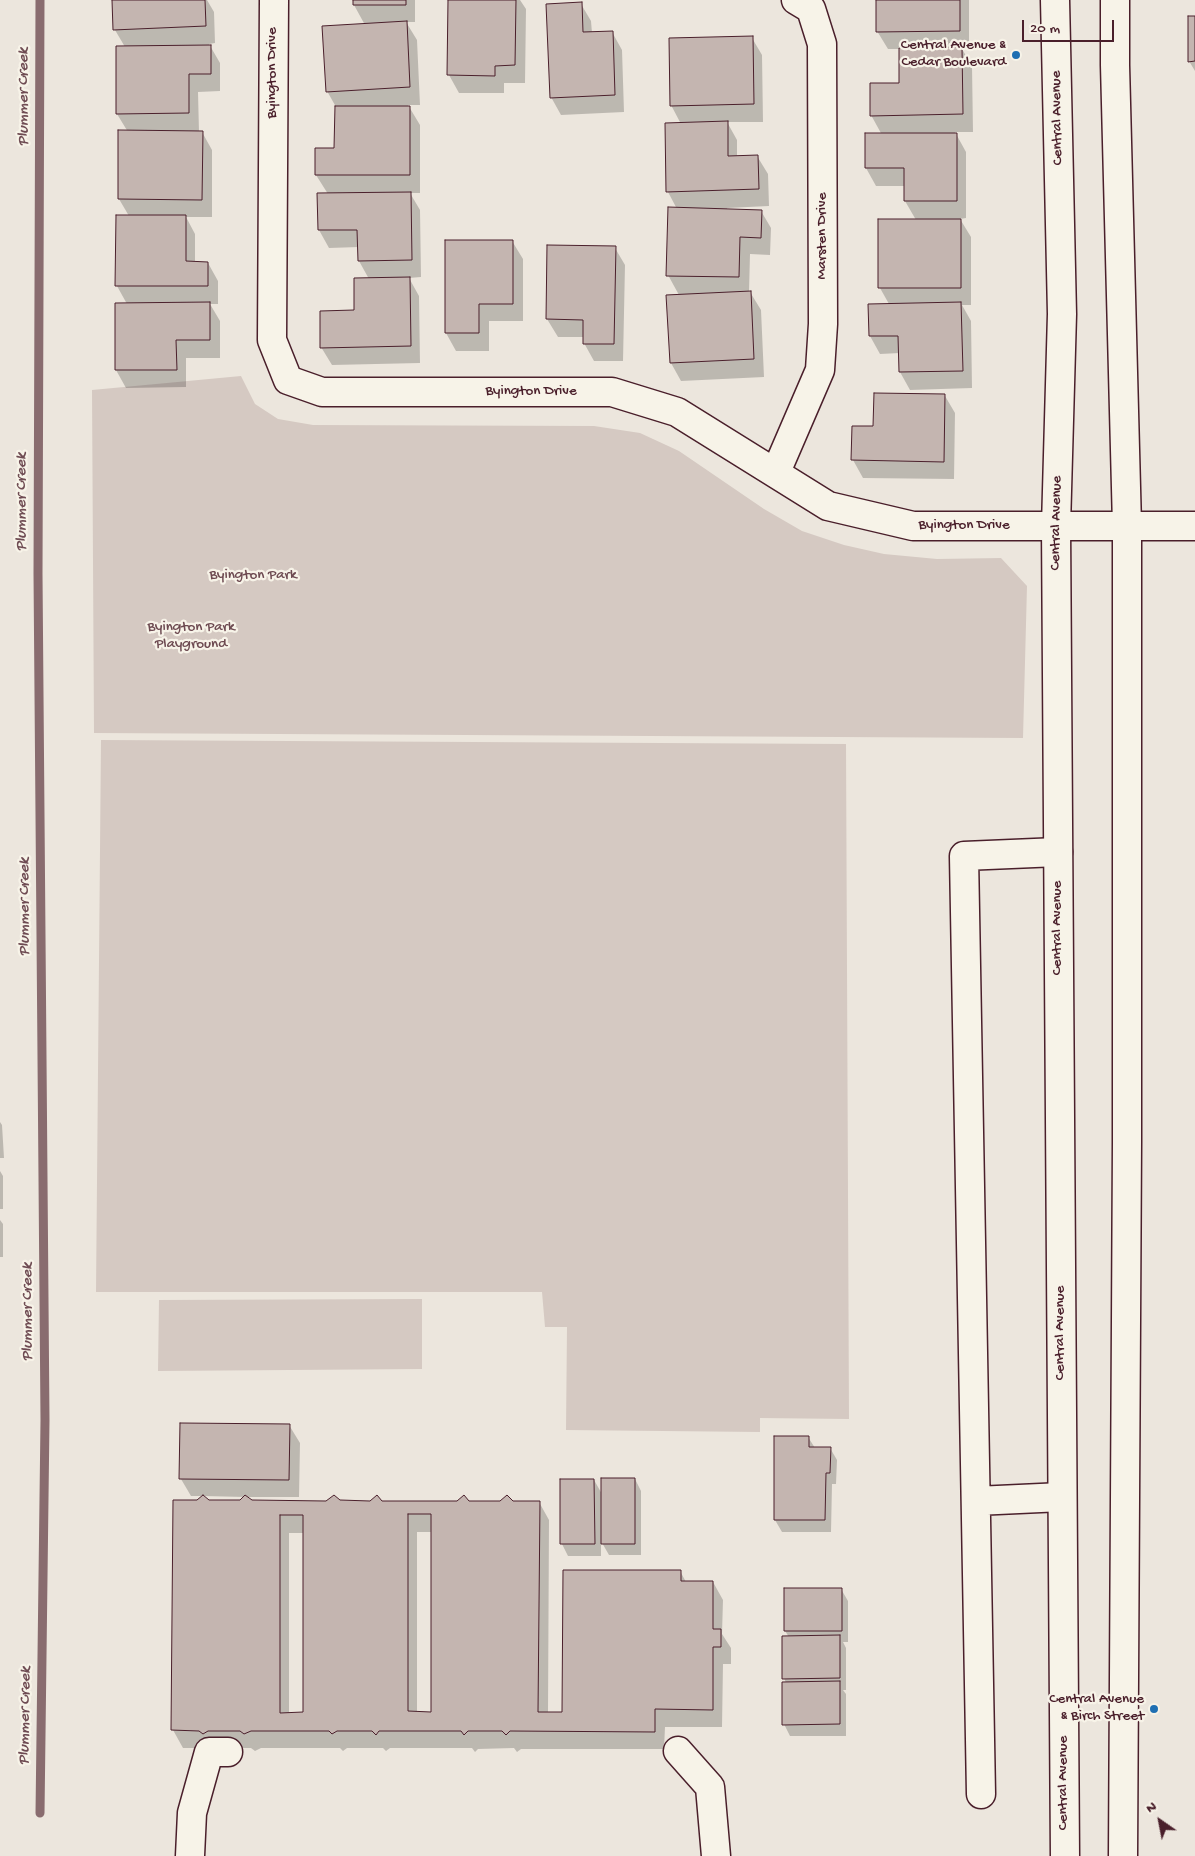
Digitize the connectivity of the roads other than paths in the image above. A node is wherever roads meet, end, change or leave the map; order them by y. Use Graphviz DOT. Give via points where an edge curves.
graph roads {
  1 [pos="274,0"];
  2 [pos="796,0"];
  3 [pos="1056,0"];
  4 [pos="1115,0"];
  5 [pos="776,472"];
  6 [pos="1056,526"];
  7 [pos="1127,526"];
  8 [pos="1195,526"];
  9 [pos="1058,852"];
  10 [pos="1062,1497"];
  11 [pos="976,1501"];
  12 [pos="678,1751"];
  13 [pos="228,1752"];
  14 [pos="981,1794"];
  15 [pos="190,1856"];
  16 [pos="716,1856"];
  17 [pos="1065,1856"];
  18 [pos="1123,1856"];
  1 -- 5 [label="main road, Byington Drive" via="272,340 288,380 322,392 612,392 677,412"];
  2 -- 5 [label="main road, Marsten Drive" via="811,9 822,44 823,324 820,370"];
  3 -- 6 [label="main road, Central Avenue" via="1062,314"];
  4 -- 7 [label="main road"];
  5 -- 6 [label="main road, Byington Drive" via="828,506 913,526"];
  6 -- 7 [label="main road, Byington Drive"];
  6 -- 9 [label="main road, Central Avenue"];
  7 -- 8 [label="main road, Byington Drive"];
  7 -- 18 [label="main road"];
  9 -- 10 [label="main road, Central Avenue"];
  9 -- 11 [label="main road" via="964,856"];
  10 -- 11 [label="main road"];
  10 -- 17 [label="main road, Central Avenue"];
  11 -- 14 [label="main road"];
  12 -- 16 [label="main road" via="710,1787"];
  13 -- 15 [label="main road" via="209,1752 192,1813"];
}
